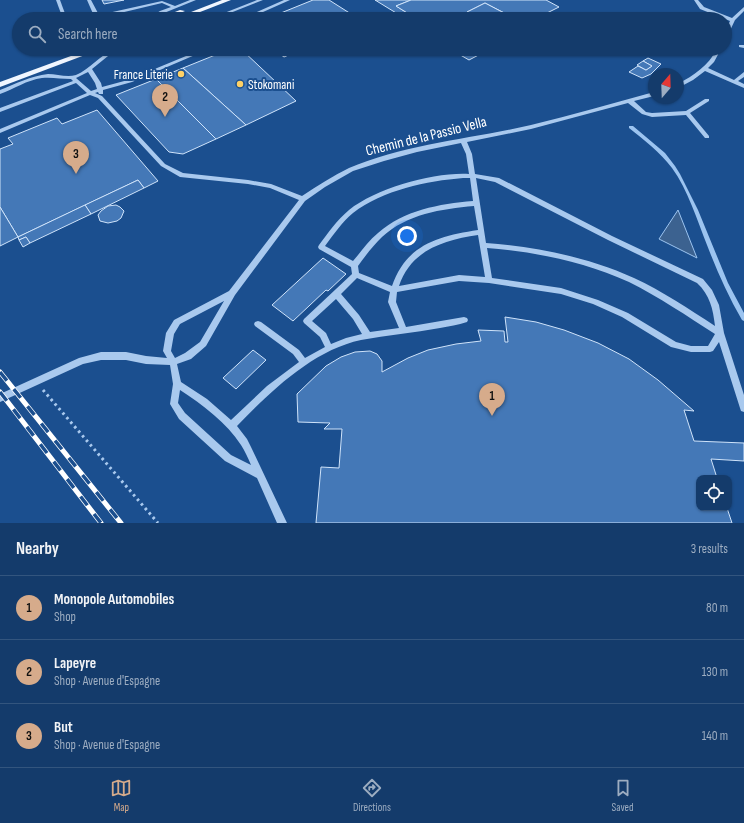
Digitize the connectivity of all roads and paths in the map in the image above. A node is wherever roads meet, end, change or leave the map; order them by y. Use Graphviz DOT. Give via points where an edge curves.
graph roads {
  1 [pos="58,0"];
  2 [pos="89,0"];
  3 [pos="194,0"];
  4 [pos="212,0"];
  5 [pos="228,0"];
  6 [pos="261,0"];
  7 [pos="288,0"];
  8 [pos="696,0"];
  9 [pos="163,1"];
  10 [pos="174,7"];
  11 [pos="744,8"];
  12 [pos="62,12"];
  13 [pos="95,12"];
  14 [pos="118,12"];
  15 [pos="164,12"];
  16 [pos="179,12"];
  17 [pos="195,12"];
  18 [pos="230,12"];
  19 [pos="260,12"];
  20 [pos="712,12"];
  21 [pos="733,20"];
  22 [pos="61,56"];
  23 [pos="79,56"];
  24 [pos="104,56"];
  25 [pos="190,56"];
  26 [pos="716,56"];
  27 [pos="705,69"];
  28 [pos="90,70"];
  29 [pos="744,74"];
  30 [pos="0,79"];
  31 [pos="75,79"];
  32 [pos="684,82"];
  33 [pos="734,82"];
  34 [pos="0,86"];
  35 [pos="744,86"];
  36 [pos="101,89"];
  37 [pos="0,92"];
  38 [pos="92,94"];
  39 [pos="648,96"];
  40 [pos="100,97"];
  41 [pos="707,100"];
  42 [pos="630,101"];
  43 [pos="0,110"];
  44 [pos="687,113"];
  45 [pos="0,131"];
  46 [pos="707,137"];
  47 [pos="463,140"];
  48 [pos="473,175"];
  49 [pos="303,199"];
  50 [pos="477,203"];
  51 [pos="481,232"];
  52 [pos="483,245"];
  53 [pos="354,264"];
  54 [pos="356,275"];
  55 [pos="489,280"];
  56 [pos="394,290"];
  57 [pos="232,293"];
  58 [pos="336,294"];
  59 [pos="464,320"];
  60 [pos="258,324"];
  61 [pos="404,331"];
  62 [pos="720,333"];
  63 [pos="368,336"];
  64 [pos="329,348"];
  65 [pos="173,362"];
  66 [pos="304,362"];
  67 [pos="36,383"];
  68 [pos="177,384"];
  69 [pos="0,398"];
  70 [pos="744,408"];
  71 [pos="231,427"];
  72 [pos="260,475"];
  73 [pos="158,523"];
  74 [pos="282,523"];
  1 -- 12 [label="street"];
  2 -- 13 [label="street"];
  3 -- 10 [label="street"];
  4 -- 16 [label="main road"];
  5 -- 17 [label="main road"];
  6 -- 18 [label="street"];
  7 -- 19 [label="street"];
  8 -- 20 [label="street" via="702,8"];
  9 -- 10 [label="street"];
  9 -- 14 [label="street"];
  10 -- 15 [label="street"];
  11 -- 21 [label="street"];
  22 -- 30 [label="main road"];
  23 -- 34 [label="main road"];
  24 -- 28 [label="street" via="97,60"];
  25 -- 36 [label="street" via="130,81"];
  26 -- 27 [label="street"];
  27 -- 32 [label="street"];
  27 -- 33 [label="street"];
  28 -- 31 [label="street"];
  28 -- 36 [label="street"];
  29 -- 33 [label="street"];
  31 -- 37 [label="street" via="40,77"];
  31 -- 38 [label="street"];
  31 -- 43 [label="street"];
  33 -- 35 [label="street"];
  36 -- 38 [label="street"];
  36 -- 40 [label="street"];
  38 -- 40 [label="street"];
  38 -- 45 [label="street"];
  39 -- 42 [label="street, Chemin de la Passio Vella"];
  40 -- 49 [label="street" via="163,165 182,175 271,186"];
  41 -- 44 [label="street"];
  42 -- 44 [label="street" via="644,113 652,115"];
  42 -- 47 [label="street, Chemin de la Passio Vella" via="530,127"];
  44 -- 46 [label="street"];
  47 -- 48 [label="street"];
  47 -- 49 [label="street, Chemin de la Passio Vella" via="382,158 351,170"];
  48 -- 50 [label="street"];
  48 -- 53 [label="street" via="404,186 376,196 355,209 338,224 321,247"];
  48 -- 62 [label="street" via="497,180 700,281 709,288 716,305"];
  49 -- 57 [label="street, Chemin de la Passio Vella"];
  50 -- 51 [label="street"];
  50 -- 53 [label="street" via="441,206 417,213 394,224 380,234"];
  51 -- 52 [label="street"];
  51 -- 56 [label="street" via="454,236 416,254 400,274"];
  52 -- 55 [label="street"];
  52 -- 62 [label="street" via="543,253 584,263 630,280 664,297"];
  53 -- 54 [label="street"];
  54 -- 56 [label="street"];
  54 -- 58 [label="street"];
  55 -- 56 [label="street" via="459,278"];
  55 -- 62 [label="street" via="561,291 594,302 625,315 674,345 690,349 710,349"];
  56 -- 61 [label="street" via="392,302"];
  57 -- 65 [label="street, Chemin de la Passio Vella" via="203,344 188,356"];
  57 -- 65 [label="street, Chemin de la Passio Vella" via="177,322 167,342 167,351"];
  58 -- 63 [label="street"];
  58 -- 64 [label="street" via="307,321 323,335"];
  59 -- 61 [label="street"];
  60 -- 66 [label="street" via="296,352"];
  61 -- 63 [label="street"];
  62 -- 70 [label="street"];
  63 -- 64 [label="street"];
  64 -- 66 [label="street"];
  65 -- 67 [label="street, Chemin de la Passio Vella" via="126,356 101,356 82,361"];
  65 -- 68 [label="street"];
  66 -- 71 [label="street" via="266,392"];
  67 -- 69 [label="street, Chemin de la Passio Vella"];
  67 -- 73 [label="path"];
  68 -- 71 [label="street" via="200,398"];
  68 -- 72 [label="street" via="174,404 182,416 228,458"];
  71 -- 72 [label="street" via="244,442"];
  72 -- 74 [label="street"];
}
